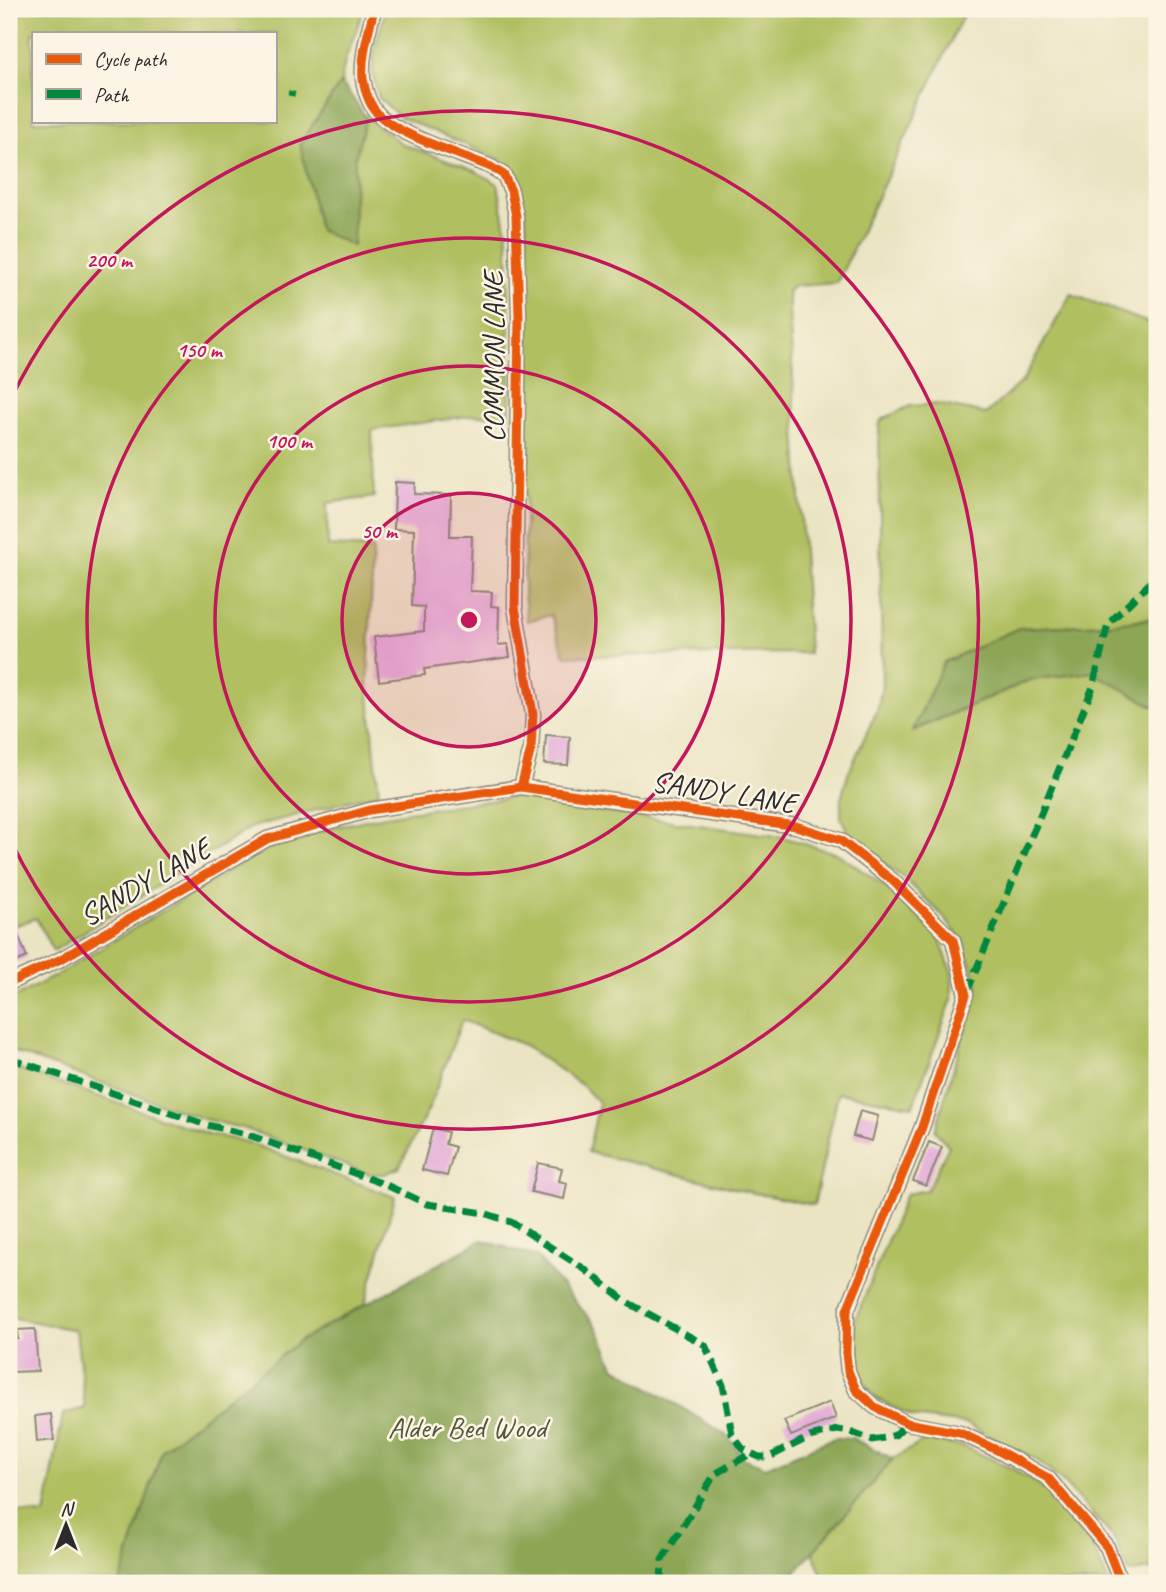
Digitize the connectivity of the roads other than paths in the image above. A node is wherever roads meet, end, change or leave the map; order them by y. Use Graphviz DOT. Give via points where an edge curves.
graph roads {
  1 [pos="374,9"];
  2 [pos="521,787"];
  3 [pos="9,983"];
  4 [pos="1121,1583"];
  1 -- 2 [label="street, COMMON LANE" via="363,79 377,113 398,128 504,175 516,216 515,607 533,714 531,749"];
  2 -- 3 [label="street, SANDY LANE" via="370,810 267,839 61,959"];
  2 -- 4 [label="street, SANDY LANE" via="796,826 840,840 892,880 953,940 966,995 922,1127 847,1310 848,1371 856,1390 875,1407 907,1423 960,1433 1048,1478 1107,1547"];
}
